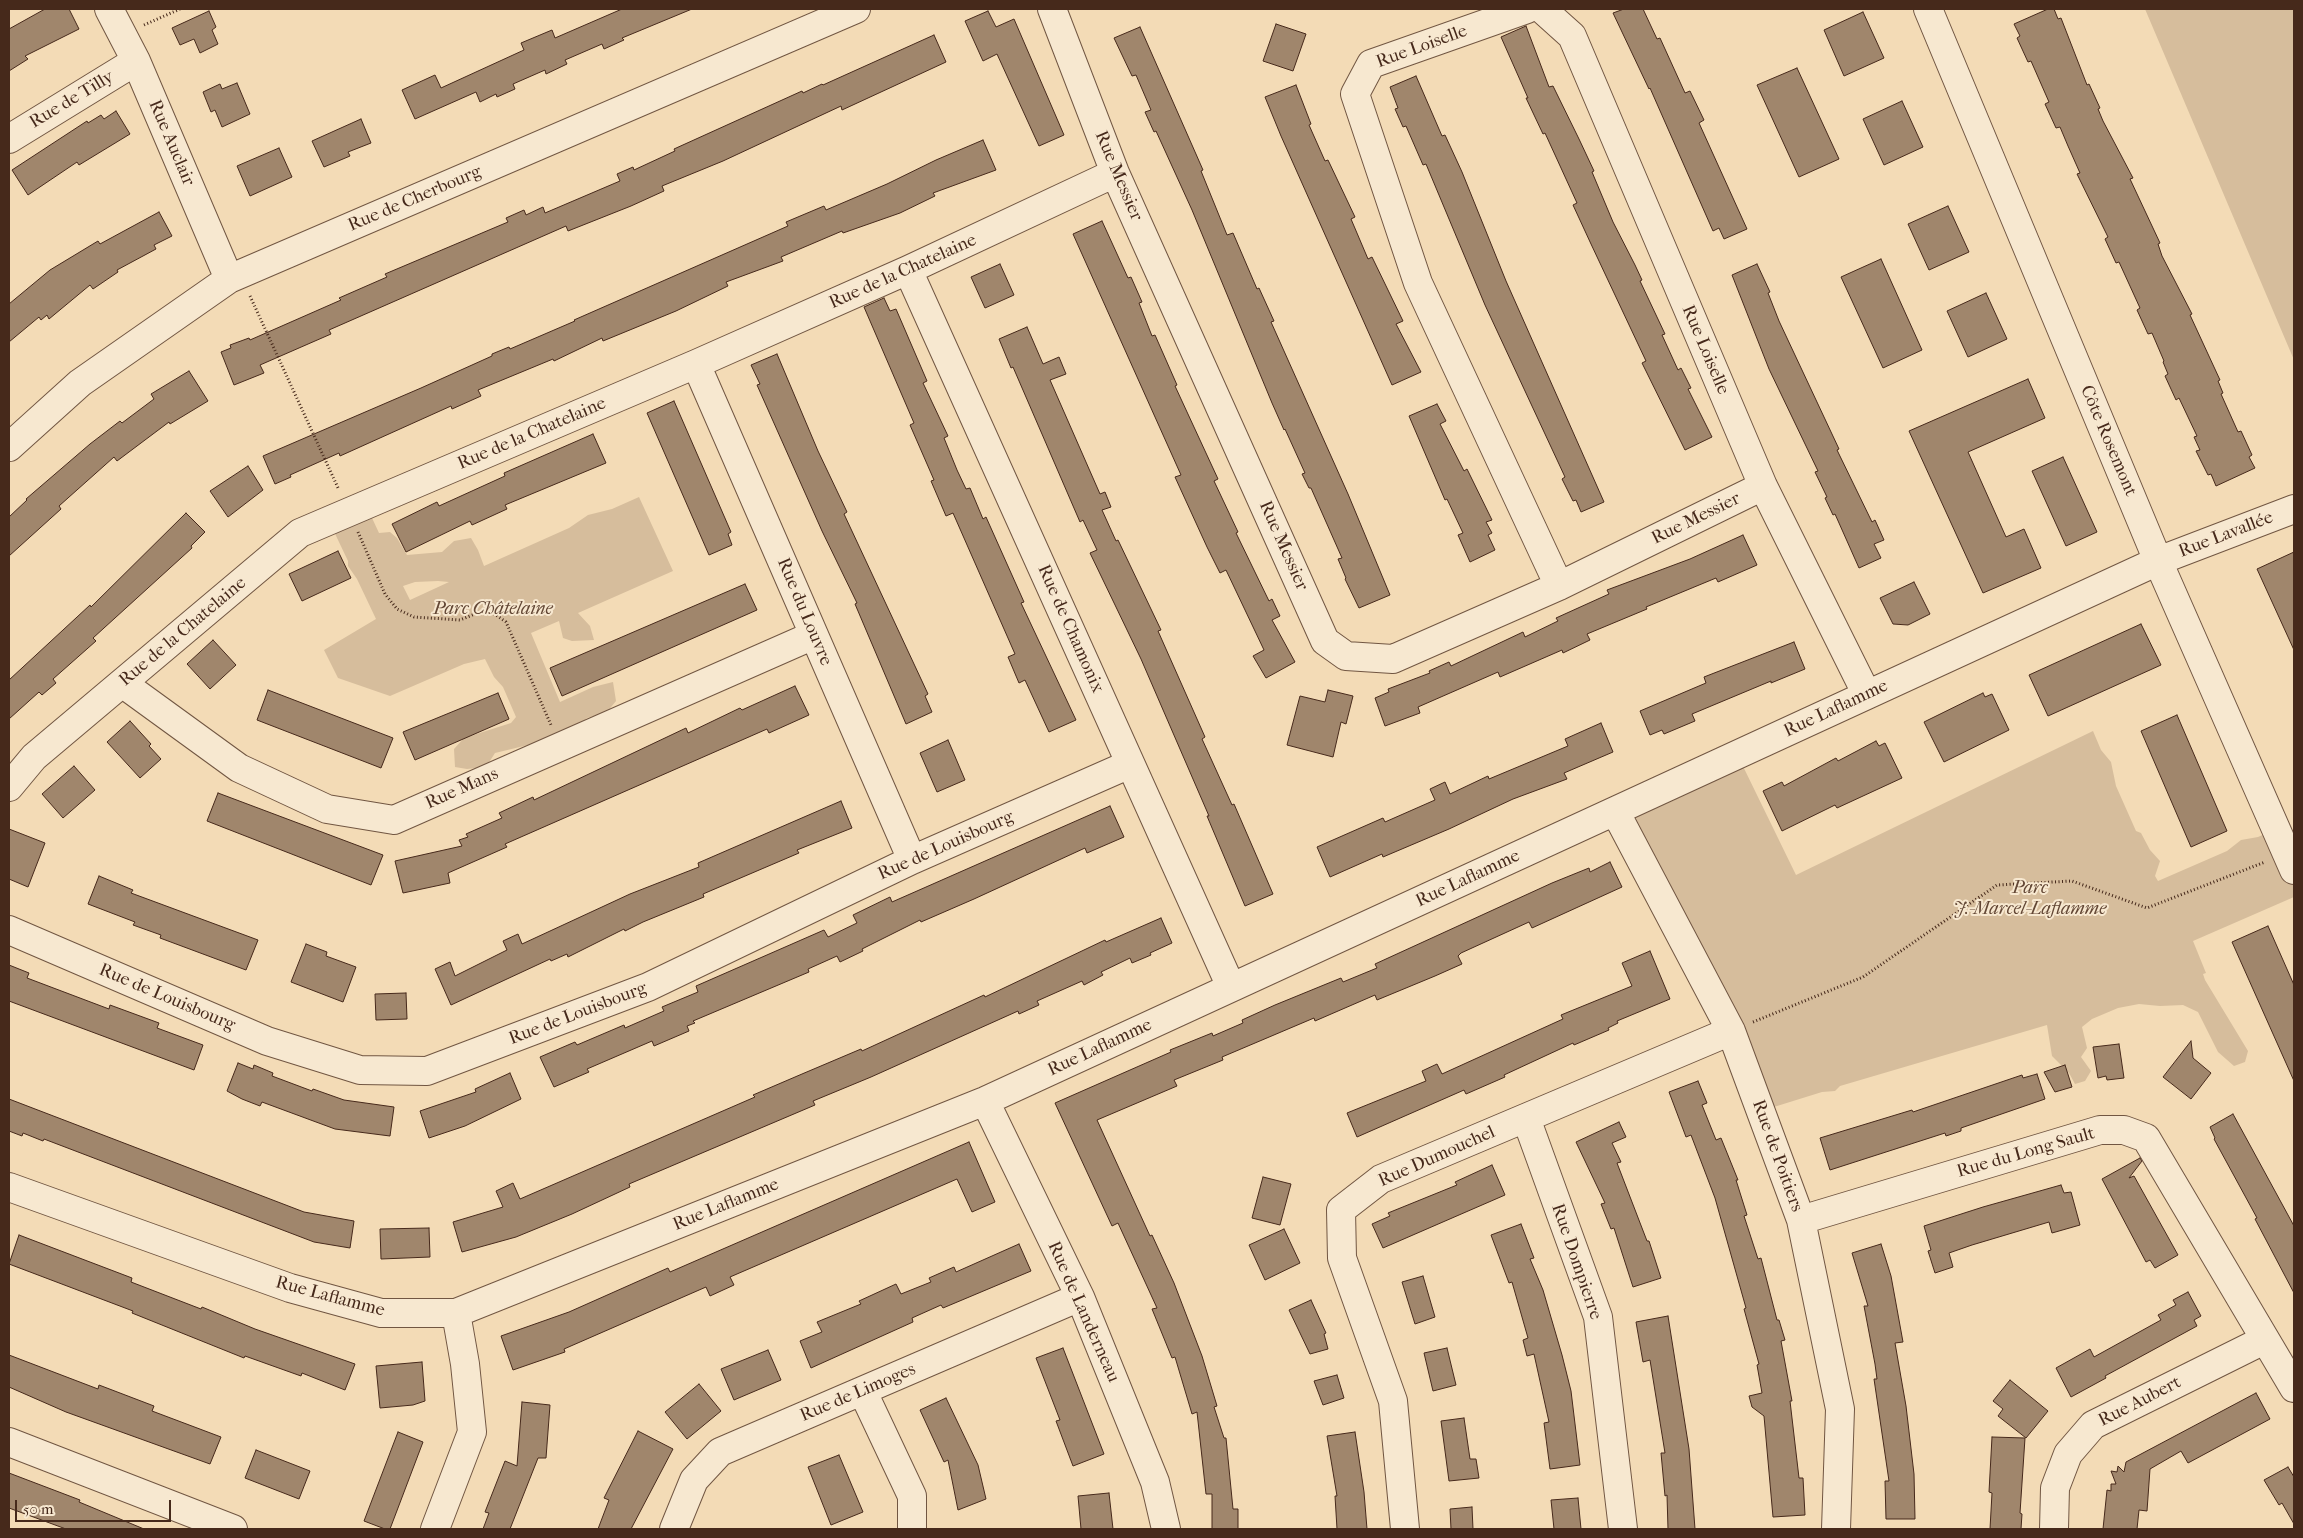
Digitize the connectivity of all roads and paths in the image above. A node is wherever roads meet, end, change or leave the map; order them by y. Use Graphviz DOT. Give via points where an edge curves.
graph roads {
  1 [pos="109,9"];
  2 [pos="180,9"];
  3 [pos="856,9"];
  4 [pos="1052,9"];
  5 [pos="1527,9"];
  6 [pos="1542,9"];
  7 [pos="1928,9"];
  8 [pos="123,35"];
  9 [pos="136,61"];
  10 [pos="9,139"];
  11 [pos="1115,173"];
  12 [pos="908,270"];
  13 [pos="235,277"];
  14 [pos="696,364"];
  15 [pos="9,447"];
  16 [pos="1763,486"];
  17 [pos="2294,509"];
  18 [pos="349,512"];
  19 [pos="2158,561"];
  20 [pos="1559,586"];
  21 [pos="814,635"];
  22 [pos="122,682"];
  23 [pos="1867,695"];
  24 [pos="561,746"];
  25 [pos="1130,764"];
  26 [pos="9,787"];
  27 [pos="1615,811"];
  28 [pos="912,860"];
  29 [pos="2291,861"];
  30 [pos="9,930"];
  31 [pos="1231,988"];
  32 [pos="1731,1031"];
  33 [pos="985,1101"];
  34 [pos="1526,1118"];
  35 [pos="9,1187"];
  36 [pos="1801,1220"];
  37 [pos="1080,1297"];
  38 [pos="456,1313"];
  39 [pos="2264,1340"];
  40 [pos="2294,1388"];
  41 [pos="863,1392"];
  42 [pos="9,1442"];
  43 [pos="233,1529"];
  44 [pos="436,1529"];
  45 [pos="674,1529"];
  46 [pos="912,1529"];
  47 [pos="1166,1529"];
  48 [pos="1405,1529"];
  49 [pos="1623,1529"];
  50 [pos="1836,1529"];
  51 [pos="2054,1529"];
  1 -- 8 [label="street, Rue Auclair"];
  2 -- 8 [label="path"];
  3 -- 13 [label="street, Rue de Cherbourg"];
  4 -- 11 [label="street, Rue Messier"];
  5 -- 20 [label="street, Rue Loiselle" via="1371,64 1355,94 1418,283"];
  6 -- 16 [label="street, Rue Loiselle" via="1572,36"];
  7 -- 19 [label="street, Côte Rosemont"];
  8 -- 9 [label="street, Rue Auclair"];
  9 -- 10 [label="street, Rue de Tilly"];
  9 -- 13 [label="street, Rue Auclair"];
  11 -- 12 [label="street, Rue de la Chatelaine"];
  11 -- 20 [label="street, Rue Messier" via="1326,641 1346,656 1392,659"];
  12 -- 14 [label="street, Rue de la Chatelaine"];
  12 -- 25 [label="street, Rue de Chamonix"];
  13 -- 15 [label="street, Rue de Cherbourg" via="80,382"];
  13 -- 18 [label="path"];
  14 -- 18 [label="street, Rue de la Chatelaine"];
  14 -- 21 [label="street, Rue du Louvre"];
  16 -- 20 [label="street, Rue Messier"];
  16 -- 23 [label="street, Rue Loiselle"];
  17 -- 19 [label="street, Rue Lavallée"];
  18 -- 22 [label="street, Rue de la Chatelaine" via="300,533"];
  18 -- 24 [label="path" via="385,594 397,610 414,617 460,620 487,609 506,622"];
  19 -- 23 [label="street, Rue Laflamme"];
  19 -- 29 [label="street, Côte Rosemont"];
  21 -- 24 [label="street, Rue Mans"];
  21 -- 28 [label="street, Rue du Louvre"];
  22 -- 24 [label="street, Rue Mans" via="239,768 327,809 394,820"];
  22 -- 26 [label="street, Rue de la Chatelaine" via="34,757"];
  23 -- 27 [label="street, Rue Laflamme"];
  25 -- 28 [label="street, Rue de Louisbourg"];
  25 -- 31 [label="street, Rue de Chamonix"];
  27 -- 31 [label="street, Rue Laflamme"];
  27 -- 32 [label="street, Rue de Poitiers"];
  28 -- 30 [label="street, Rue de Louisbourg" via="648,988 427,1071 360,1070 267,1041"];
  29 -- 32 [label="path" via="2147,908 2072,881 1997,885 1863,977"];
  31 -- 33 [label="street, Rue Laflamme"];
  32 -- 34 [label="street, Rue Dumouchel"];
  32 -- 36 [label="street, Rue de Poitiers"];
  33 -- 37 [label="street, Rue de Landerneau"];
  33 -- 38 [label="street, Rue Laflamme"];
  34 -- 48 [label="street, Rue Dumouchel" via="1381,1179 1341,1210 1342,1258 1393,1401"];
  34 -- 49 [label="street, Rue Dompierre" via="1598,1317"];
  35 -- 38 [label="street, Rue Laflamme" via="290,1288 381,1313"];
  36 -- 39 [label="street, Rue du Long Sault" via="2100,1130 2124,1130 2146,1138"];
  36 -- 50 [label="street, Rue de Poitiers" via="1840,1409"];
  37 -- 41 [label="street, Rue de Limoges"];
  37 -- 47 [label="street, Rue de Landerneau" via="1155,1482"];
  38 -- 44 [label="street" via="472,1432"];
  39 -- 40 [label="street, Rue du Long Sault"];
  39 -- 51 [label="street, Rue Aubert" via="2093,1425 2068,1454 2055,1488"];
  41 -- 45 [label="street, Rue de Limoges" via="720,1452 694,1480"];
  41 -- 46 [label="street" via="912,1496"];
  42 -- 43 [label="street"];
}
